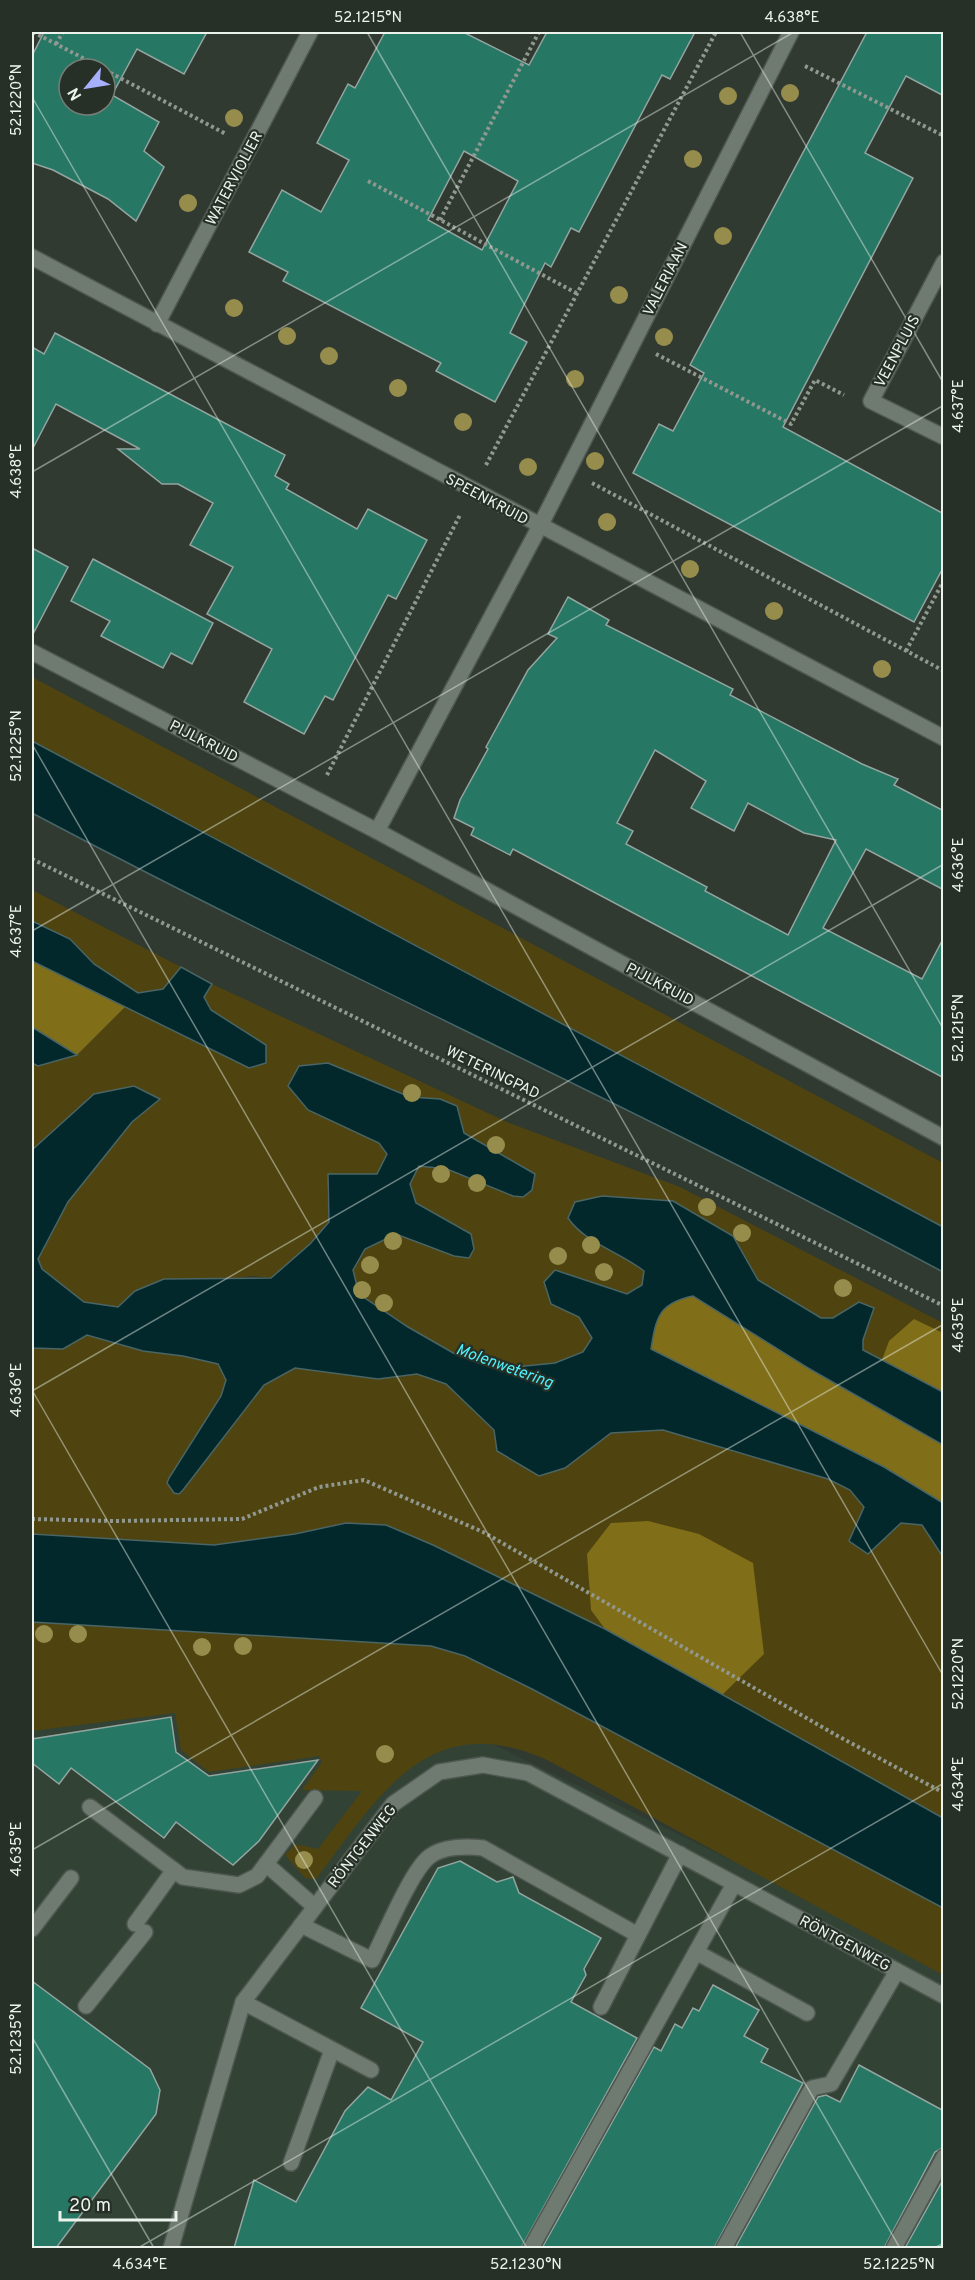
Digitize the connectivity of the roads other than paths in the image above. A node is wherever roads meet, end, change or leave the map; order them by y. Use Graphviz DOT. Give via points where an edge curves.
graph roads {
  1 [pos="310,32"];
  2 [pos="791,32"];
  3 [pos="32,257"];
  4 [pos="944,262"];
  5 [pos="157,324"];
  6 [pos="944,437"];
  7 [pos="540,526"];
  8 [pos="32,651"];
  9 [pos="944,738"];
  10 [pos="377,831"];
  11 [pos="944,1138"];
  12 [pos="315,1798"];
  13 [pos="90,1807"];
  14 [pos="680,1854"];
  15 [pos="266,1864"];
  16 [pos="174,1870"];
  17 [pos="71,1878"];
  18 [pos="735,1884"];
  19 [pos="315,1907"];
  20 [pos="301,1925"];
  21 [pos="32,1929"];
  22 [pos="638,1935"];
  23 [pos="696,1952"];
  24 [pos="897,1971"];
  25 [pos="944,1996"];
  26 [pos="243,2002"];
  27 [pos="86,2006"];
  28 [pos="601,2007"];
  29 [pos="807,2013"];
  30 [pos="332,2050"];
  31 [pos="370,2070"];
  32 [pos="944,2157"];
  33 [pos="291,2163"];
  34 [pos="171,2248"];
  35 [pos="531,2248"];
  36 [pos="724,2248"];
  37 [pos="894,2248"];
  1 -- 5 [label="street, WATERVIOLIER"];
  2 -- 7 [label="street, VALERIAAN"];
  3 -- 5 [label="street, SPEENKRUID"];
  4 -- 6 [label="street, VEENPLUIS" via="871,401"];
  5 -- 7 [label="street, SPEENKRUID"];
  7 -- 9 [label="street, SPEENKRUID"];
  7 -- 10 [label="street"];
  8 -- 10 [label="street, PIJLKRUID"];
  10 -- 11 [label="street, PIJLKRUID"];
  12 -- 15 [label="street"];
  13 -- 16 [label="street"];
  14 -- 18 [label="street, RÖNTGENWEG"];
  14 -- 19 [label="street, RÖNTGENWEG" via="528,1773 483,1766 439,1772 393,1804"];
  14 -- 22 [label="street"];
  15 -- 16 [label="street" via="257,1876 239,1885 183,1877"];
  15 -- 19 [label="street"];
  16 -- 27 [label="street"];
  17 -- 21 [label="street"];
  18 -- 23 [label="street"];
  18 -- 24 [label="street, RÖNTGENWEG"];
  19 -- 20 [label="street, RÖNTGENWEG"];
  20 -- 22 [label="street" via="372,1960 429,1857 464,1845 483,1848"];
  20 -- 26 [label="street, RÖNTGENWEG"];
  22 -- 28 [label="street"];
  23 -- 29 [label="street"];
  23 -- 35 [label="street"];
  24 -- 25 [label="street, RÖNTGENWEG"];
  24 -- 36 [label="street" via="831,2084 812,2088"];
  26 -- 30 [label="street"];
  26 -- 34 [label="street, RÖNTGENWEG"];
  30 -- 31 [label="street"];
  30 -- 33 [label="street"];
  32 -- 37 [label="street"];
}
